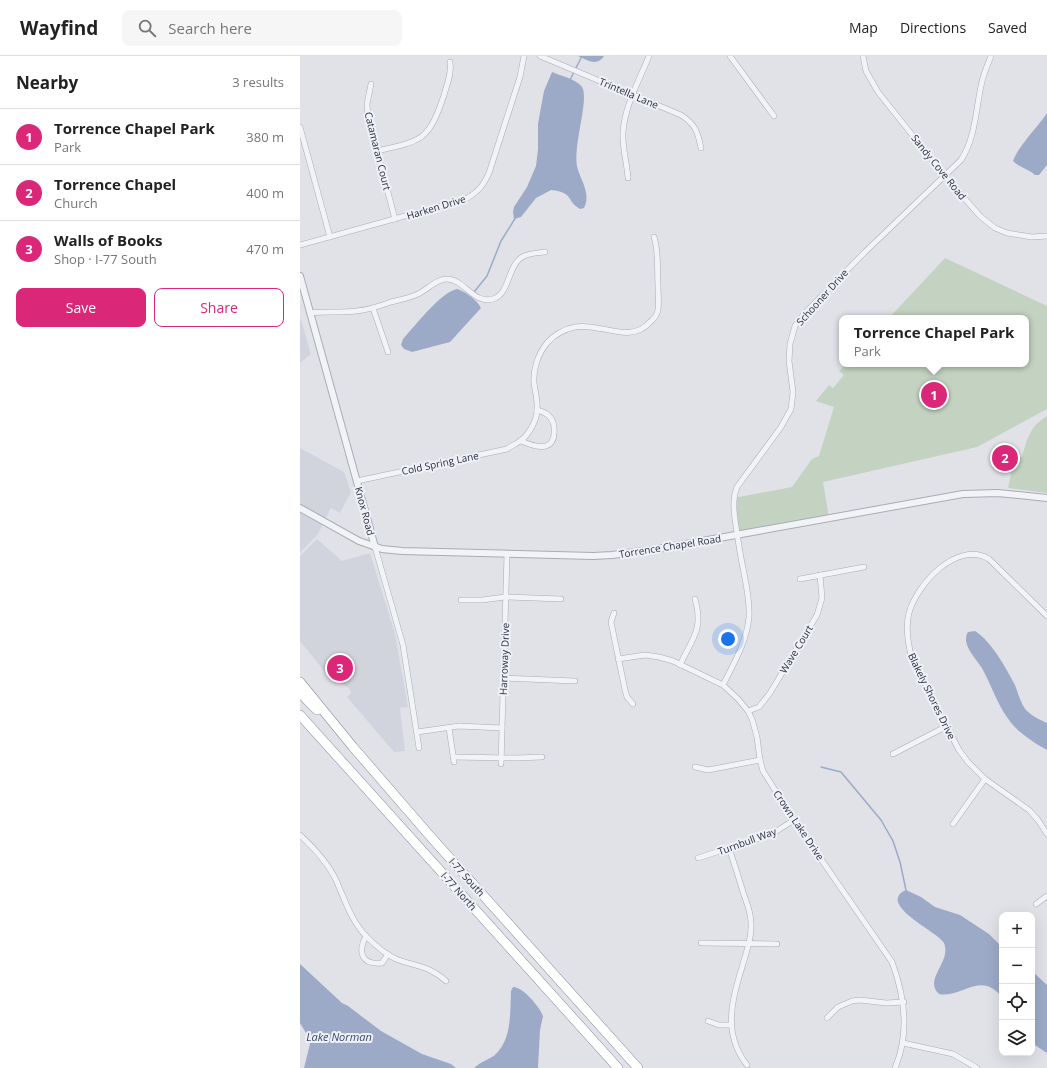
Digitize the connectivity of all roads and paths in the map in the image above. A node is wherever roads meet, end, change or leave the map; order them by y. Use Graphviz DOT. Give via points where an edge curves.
graph roads {
  1 [pos="524,56"];
  2 [pos="540,56"];
  3 [pos="649,56"];
  4 [pos="730,56"];
  5 [pos="863,56"];
  6 [pos="991,56"];
  7 [pos="450,62"];
  8 [pos="371,84"];
  9 [pos="632,95"];
  10 [pos="774,116"];
  11 [pos="300,127"];
  12 [pos="701,148"];
  13 [pos="377,151"];
  14 [pos="945,176"];
  15 [pos="628,178"];
  16 [pos="395,219"];
  17 [pos="1047,236"];
  18 [pos="330,237"];
  19 [pos="654,237"];
  20 [pos="300,245"];
  21 [pos="545,252"];
  22 [pos="300,276"];
  23 [pos="373,308"];
  24 [pos="310,313"];
  25 [pos="388,352"];
  26 [pos="537,410"];
  27 [pos="521,440"];
  28 [pos="357,481"];
  29 [pos="1047,498"];
  30 [pos="300,508"];
  31 [pos="737,535"];
  32 [pos="375,547"];
  33 [pos="507,554"];
  34 [pos="864,568"];
  35 [pos="820,575"];
  36 [pos="800,579"];
  37 [pos="505,597"];
  38 [pos="561,599"];
  39 [pos="695,599"];
  40 [pos="461,600"];
  41 [pos="614,613"];
  42 [pos="1047,616"];
  43 [pos="618,659"];
  44 [pos="680,665"];
  45 [pos="504,678"];
  46 [pos="575,681"];
  47 [pos="300,682"];
  48 [pos="723,685"];
  49 [pos="300,693"];
  50 [pos="634,704"];
  51 [pos="748,711"];
  52 [pos="300,715"];
  53 [pos="947,726"];
  54 [pos="449,728"];
  55 [pos="502,728"];
  56 [pos="417,732"];
  57 [pos="353,747"];
  58 [pos="419,748"];
  59 [pos="893,754"];
  60 [pos="542,757"];
  61 [pos="760,760"];
  62 [pos="501,761"];
  63 [pos="695,767"];
  64 [pos="985,779"];
  65 [pos="794,820"];
  66 [pos="953,824"];
  67 [pos="1047,834"];
  68 [pos="300,835"];
  69 [pos="729,848"];
  70 [pos="698,858"];
  71 [pos="1047,896"];
  72 [pos="1036,904"];
  73 [pos="366,936"];
  74 [pos="701,943"];
  75 [pos="749,944"];
  76 [pos="777,944"];
  77 [pos="388,954"];
  78 [pos="446,981"];
  79 [pos="904,1002"];
  80 [pos="827,1018"];
  81 [pos="708,1021"];
  82 [pos="731,1025"];
  83 [pos="902,1043"];
  84 [pos="748,1064"];
  85 [pos="618,1068"];
  86 [pos="638,1068"];
  87 [pos="894,1068"];
  88 [pos="977,1068"];
  1 -- 16 [label="street, Harken Drive" via="520,78 490,173 484,184 466,199"];
  2 -- 9 [label="street, Trintella Lane"];
  3 -- 9 [label="street"];
  4 -- 10 [label="street"];
  5 -- 14 [label="street, Sandy Cove Road" via="870,80"];
  6 -- 14 [label="street, Schooner Drive" via="984,75 968,148 961,160"];
  7 -- 13 [label="street" via="450,72 437,114 427,133 413,142"];
  8 -- 13 [label="street, Catamaran Court" via="367,110"];
  9 -- 12 [label="street, Trintella Lane" via="685,118 698,132"];
  9 -- 15 [label="street" via="626,110 623,132"];
  11 -- 18 [label="street"];
  13 -- 16 [label="street, Catamaran Court"];
  14 -- 17 [label="street, Sandy Cove Road" via="980,216 995,228 1019,236"];
  14 -- 31 [label="street, Schooner Drive" via="839,277 796,326 790,344 789,361 793,392 791,409 781,427 737,487 733,502"];
  16 -- 18 [label="street, Harken Drive"];
  18 -- 20 [label="street, Harken Drive"];
  19 -- 26 [label="street, Cold Spring Lane" via="657,249 656,316 647,326 632,333 574,327 562,331 550,340 541,351 535,368"];
  21 -- 23 [label="street" via="520,259 501,293 493,299 482,299 458,282 445,279 418,294"];
  22 -- 24 [label="street, Knox Road"];
  23 -- 24 [label="street"];
  23 -- 25 [label="street"];
  24 -- 28 [label="street, Knox Road"];
  26 -- 27 [label="street, Cold Spring Lane" via="535,420"];
  26 -- 27 [label="street" via="549,416 553,424 554,434 551,442 547,446 537,446"];
  27 -- 28 [label="street, Cold Spring Lane" via="507,449"];
  28 -- 32 [label="street, Knox Road"];
  29 -- 31 [label="street, Torrence Chapel Road" via="998,493 964,494"];
  30 -- 32 [label="street, Torrence Chapel Road" via="354,539"];
  31 -- 33 [label="street, Torrence Chapel Road" via="612,555"];
  31 -- 48 [label="street, Schooner Drive" via="748,593 749,617 742,646"];
  32 -- 33 [label="street, Torrence Chapel Road" via="402,551"];
  32 -- 56 [label="street, Knox Road" via="403,645"];
  33 -- 37 [label="street, Harroway Drive"];
  34 -- 35 [label="street"];
  35 -- 36 [label="street"];
  35 -- 51 [label="street, Wave Court" via="822,598 817,615 770,694 759,707"];
  37 -- 38 [label="street"];
  37 -- 40 [label="street"];
  37 -- 45 [label="street, Harroway Drive"];
  39 -- 44 [label="street" via="698,626"];
  41 -- 43 [label="street" via="612,622"];
  42 -- 53 [label="street, Blakely Shores Drive" via="989,558 978,554 954,559 925,582 909,614 909,649 916,668"];
  43 -- 44 [label="street, Crown Lake Drive" via="652,655"];
  43 -- 50 [label="street" via="624,690"];
  44 -- 48 [label="street, Crown Lake Drive"];
  45 -- 46 [label="street"];
  45 -- 55 [label="street, Harroway Drive"];
  47 -- 57 [label="highway, I-77 South"];
  48 -- 51 [label="street, Crown Lake Drive"];
  49 -- 57 [label="highway"];
  51 -- 61 [label="street, Crown Lake Drive" via="755,730"];
  52 -- 85 [label="highway, I-77 North"];
  53 -- 59 [label="street"];
  53 -- 64 [label="street, Blakely Shores Drive" via="959,750"];
  54 -- 55 [label="street"];
  54 -- 56 [label="street"];
  54 -- 62 [label="street" via="454,759"];
  55 -- 62 [label="street, Harroway Drive"];
  56 -- 58 [label="street, Knox Road"];
  57 -- 86 [label="highway, I-77 South"];
  60 -- 62 [label="street"];
  61 -- 63 [label="street" via="708,770"];
  61 -- 65 [label="street, Crown Lake Drive" via="763,771"];
  64 -- 66 [label="street"];
  64 -- 67 [label="street, Blakely Shores Drive" via="1029,810"];
  65 -- 69 [label="street, Turnbull Way" via="772,834"];
  65 -- 79 [label="street, Crown Lake Drive" via="892,962"];
  68 -- 73 [label="street" via="324,860 336,880 352,918"];
  69 -- 70 [label="street, Turnbull Way"];
  69 -- 75 [label="street" via="750,914 752,927"];
  71 -- 72 [label="street"];
  73 -- 77 [label="street"];
  73 -- 77 [label="street" via="362,946 366,961 382,962"];
  74 -- 75 [label="street"];
  75 -- 76 [label="street"];
  75 -- 82 [label="street" via="736,991"];
  77 -- 78 [label="street" via="431,970"];
  79 -- 80 [label="street" via="852,1001 838,1007"];
  79 -- 83 [label="street, Crown Lake Drive"];
  81 -- 82 [label="street" via="719,1025"];
  82 -- 84 [label="street" via="736,1045"];
  83 -- 87 [label="street, Crown Lake Drive"];
  83 -- 88 [label="street" via="953,1054"];
}
